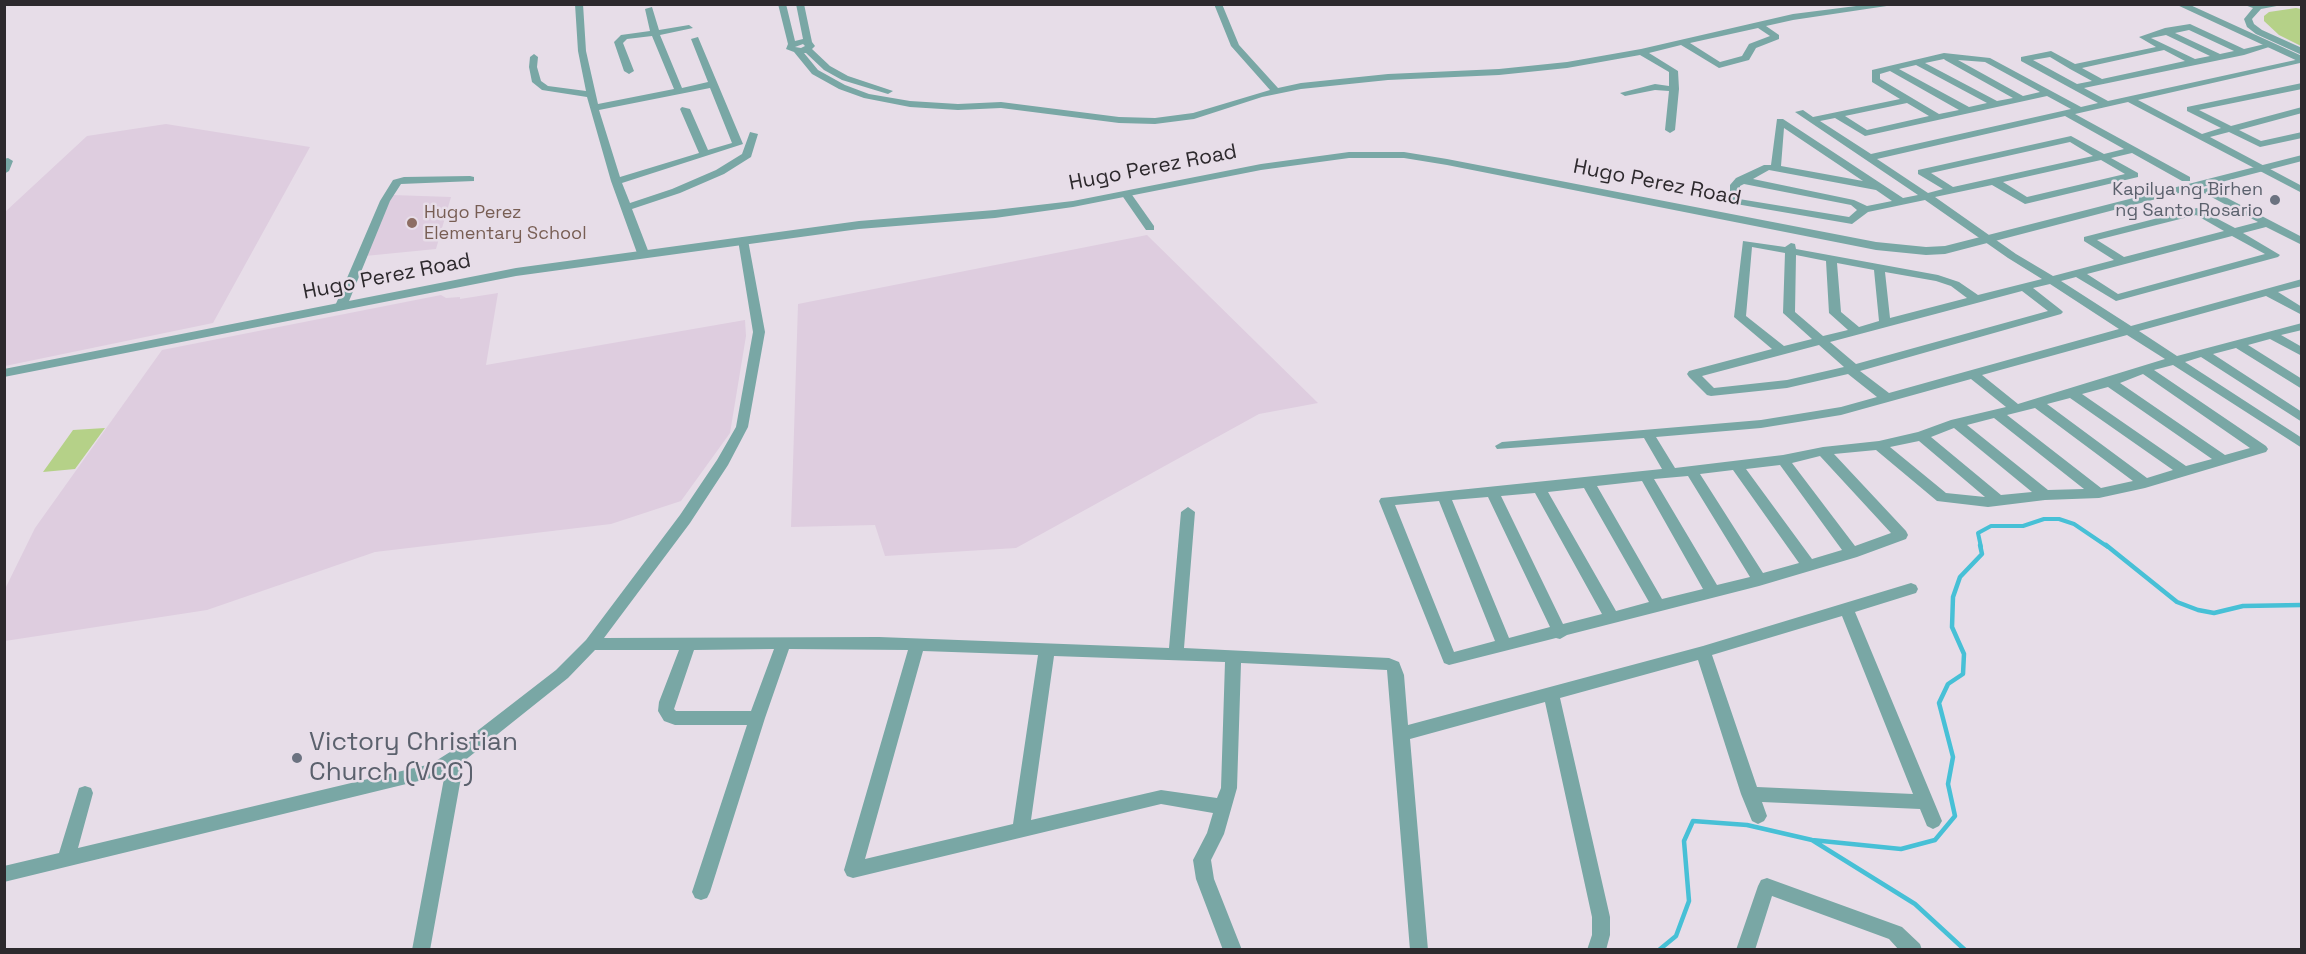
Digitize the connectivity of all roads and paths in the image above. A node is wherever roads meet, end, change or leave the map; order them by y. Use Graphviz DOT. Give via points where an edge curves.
graph roads {
  1 [pos="579,4"];
  2 [pos="782,4"];
  3 [pos="800,4"];
  4 [pos="1218,4"];
  5 [pos="1840,4"];
  6 [pos="1896,4"];
  7 [pos="2179,4"];
  8 [pos="2246,4"];
  9 [pos="2283,4"];
  10 [pos="2262,5"];
  11 [pos="649,9"];
  12 [pos="1760,25"];
  13 [pos="689,28"];
  14 [pos="2165,31"];
  15 [pos="655,32"];
  16 [pos="695,39"];
  17 [pos="1683,43"];
  18 [pos="801,46"];
  19 [pos="2265,47"];
  20 [pos="2163,48"];
  21 [pos="1641,52"];
  22 [pos="2244,52"];
  23 [pos="1944,56"];
  24 [pos="534,57"];
  25 [pos="2219,57"];
  26 [pos="2300,58"];
  27 [pos="1917,62"];
  28 [pos="2194,62"];
  29 [pos="2073,67"];
  30 [pos="1891,68"];
  31 [pos="629,71"];
  32 [pos="2101,82"];
  33 [pos="714,84"];
  34 [pos="2301,86"];
  35 [pos="2076,87"];
  36 [pos="1273,88"];
  37 [pos="1674,88"];
  38 [pos="679,91"];
  39 [pos="1625,93"];
  40 [pos="2048,93"];
  41 [pos="591,95"];
  42 [pos="2022,99"];
  43 [pos="2129,99"];
  44 [pos="1908,100"];
  45 [pos="1995,104"];
  46 [pos="2106,104"];
  47 [pos="594,108"];
  48 [pos="685,110"];
  49 [pos="1965,110"];
  50 [pos="2080,110"];
  51 [pos="2301,110"];
  52 [pos="1800,112"];
  53 [pos="2066,113"];
  54 [pos="1837,115"];
  55 [pos="1937,117"];
  56 [pos="1811,120"];
  57 [pos="2228,129"];
  58 [pos="1670,130"];
  59 [pos="753,134"];
  60 [pos="2301,135"];
  61 [pos="2200,137"];
  62 [pos="2133,150"];
  63 [pos="704,153"];
  64 [pos="2102,157"];
  65 [pos="1868,158"];
  66 [pos="2301,159"];
  67 [pos="1817,160"];
  68 [pos="1776,167"];
  69 [pos="2261,169"];
  70 [pos="470,179"];
  71 [pos="2186,179"];
  72 [pos="1740,180"];
  73 [pos="616,181"];
  74 [pos="1994,181"];
  75 [pos="1878,187"];
  76 [pos="1951,190"];
  77 [pos="2301,190"];
  78 [pos="2208,191"];
  79 [pos="1126,194"];
  80 [pos="1926,196"];
  81 [pos="1901,202"];
  82 [pos="626,208"];
  83 [pos="1864,210"];
  84 [pos="2267,223"];
  85 [pos="1150,228"];
  86 [pos="2234,232"];
  87 [pos="1990,238"];
  88 [pos="743,240"];
  89 [pos="2301,242"];
  90 [pos="1791,249"];
  91 [pos="643,253"];
  92 [pos="1831,258"];
  93 [pos="2123,261"];
  94 [pos="1879,268"];
  95 [pos="2078,273"];
  96 [pos="2052,280"];
  97 [pos="2301,282"];
  98 [pos="2024,287"];
  99 [pos="2267,291"];
  100 [pos="1977,300"];
  101 [pos="341,306"];
  102 [pos="2301,312"];
  103 [pos="1885,324"];
  104 [pos="2301,326"];
  105 [pos="2128,330"];
  106 [pos="1857,331"];
  107 [pos="2272,335"];
  108 [pos="1821,341"];
  109 [pos="2238,343"];
  110 [pos="1782,351"];
  111 [pos="2201,352"];
  112 [pos="2301,352"];
  113 [pos="2175,361"];
  114 [pos="1852,369"];
  115 [pos="2144,369"];
  116 [pos="4,373"];
  117 [pos="1974,375"];
  118 [pos="2110,382"];
  119 [pos="2301,385"];
  120 [pos="2073,393"];
  121 [pos="1888,399"];
  122 [pos="2037,403"];
  123 [pos="2016,409"];
  124 [pos="1996,413"];
  125 [pos="2301,418"];
  126 [pos="1956,423"];
  127 [pos="1647,433"];
  128 [pos="1921,436"];
  129 [pos="2301,444"];
  130 [pos="1880,445"];
  131 [pos="1502,446"];
  132 [pos="1823,451"];
  133 [pos="1783,460"];
  134 [pos="2224,461"];
  135 [pos="1736,465"];
  136 [pos="1691,470"];
  137 [pos="2185,472"];
  138 [pos="1671,473"];
  139 [pos="1646,476"];
  140 [pos="1588,482"];
  141 [pos="2145,483"];
  142 [pos="1539,488"];
  143 [pos="1491,490"];
  144 [pos="2099,493"];
  145 [pos="1443,495"];
  146 [pos="2045,495"];
  147 [pos="1999,501"];
  148 [pos="1188,512"];
  149 [pos="1852,554"];
  150 [pos="1809,565"];
  151 [pos="1760,580"];
  152 [pos="1911,589"];
  153 [pos="1713,592"];
  154 [pos="1659,606"];
  155 [pos="1847,610"];
  156 [pos="1611,618"];
  157 [pos="1560,633"];
  158 [pos="689,643"];
  159 [pos="784,643"];
  160 [pos="591,644"];
  161 [pos="917,644"];
  162 [pos="1504,645"];
  163 [pos="1047,649"];
  164 [pos="1704,652"];
  165 [pos="1176,654"];
  166 [pos="1233,656"];
  167 [pos="1551,694"];
  168 [pos="757,718"];
  169 [pos="1402,734"];
  170 [pos="456,758"];
  171 [pos="85,793"];
  172 [pos="1749,794"];
  173 [pos="1925,802"];
  174 [pos="1224,807"];
  175 [pos="1758,816"];
  176 [pos="1933,821"];
  177 [pos="1021,831"];
  178 [pos="66,858"];
  179 [pos="4,874"];
  180 [pos="701,892"];
  181 [pos="1751,948"];
  182 [pos="421,950"];
  183 [pos="1233,950"];
  184 [pos="1419,950"];
  185 [pos="1596,950"];
  186 [pos="1913,950"];
  1 -- 41 [label="street" via="582,51"];
  2 -- 18 [label="street"];
  3 -- 18 [label="street"];
  4 -- 36 [label="street" via="1235,46"];
  5 -- 36 [label="street" via="1526,64 1356,73 1304,78"];
  6 -- 12 [label="street"];
  7 -- 26 [label="street"];
  8 -- 10 [label="street"];
  9 -- 10 [label="street"];
  10 -- 26 [label="street" via="2248,19 2250,25"];
  11 -- 15 [label="street"];
  12 -- 17 [label="street"];
  12 -- 17 [label="street" via="1776,37 1752,46 1746,58 1719,65"];
  13 -- 15 [label="street"];
  14 -- 20 [label="street" via="2144,37"];
  14 -- 22 [label="street" via="2190,27"];
  14 -- 25 [label="street"];
  15 -- 31 [label="street" via="624,37 618,42"];
  15 -- 38 [label="street"];
  16 -- 33 [label="street"];
  17 -- 21 [label="street"];
  18 -- 36 [label="street" via="804,61 842,87 910,104 1001,105 1119,120 1204,113"];
  19 -- 22 [label="street"];
  20 -- 28 [label="street"];
  20 -- 29 [label="street"];
  21 -- 36 [label="street" via="1529,69"];
  21 -- 37 [label="street" via="1673,71"];
  22 -- 25 [label="street"];
  23 -- 27 [label="street"];
  23 -- 40 [label="street" via="1986,60"];
  23 -- 42 [label="street"];
  24 -- 41 [label="street" via="537,82 544,88"];
  25 -- 28 [label="street"];
  26 -- 43 [label="street"];
  27 -- 30 [label="street"];
  27 -- 45 [label="street"];
  28 -- 32 [label="street"];
  29 -- 32 [label="street"];
  29 -- 35 [label="street" via="2051,54 2024,59"];
  30 -- 44 [label="street" via="1875,72 1875,80"];
  30 -- 49 [label="street"];
  32 -- 35 [label="street"];
  33 -- 38 [label="street"];
  33 -- 63 [label="street" via="738,144"];
  34 -- 57 [label="street" via="2190,109"];
  35 -- 46 [label="street"];
  37 -- 39 [label="street"];
  37 -- 58 [label="street"];
  38 -- 47 [label="street"];
  40 -- 42 [label="street"];
  40 -- 50 [label="street"];
  41 -- 47 [label="street"];
  42 -- 45 [label="street"];
  43 -- 46 [label="street"];
  43 -- 61 [label="street"];
  44 -- 54 [label="street"];
  44 -- 55 [label="street"];
  45 -- 49 [label="street"];
  46 -- 50 [label="street"];
  47 -- 73 [label="street"];
  48 -- 63 [label="street"];
  49 -- 55 [label="street"];
  50 -- 53 [label="street"];
  51 -- 57 [label="street"];
  52 -- 56 [label="street"];
  53 -- 62 [label="street"];
  53 -- 65 [label="street"];
  54 -- 55 [label="street" via="1865,133"];
  54 -- 56 [label="street"];
  56 -- 65 [label="street"];
  57 -- 60 [label="street" via="2260,144"];
  57 -- 61 [label="street"];
  59 -- 82 [label="street" via="747,155 720,172"];
  61 -- 69 [label="street"];
  62 -- 64 [label="street"];
  62 -- 71 [label="street"];
  63 -- 73 [label="street"];
  64 -- 74 [label="street"];
  64 -- 74 [label="street" via="2134,175 2025,201"];
  64 -- 76 [label="street" via="2071,139 1922,172"];
  65 -- 80 [label="street"];
  66 -- 69 [label="street, Hugo Perez Road"];
  67 -- 68 [label="street"];
  67 -- 68 [label="street" via="1780,121"];
  67 -- 75 [label="street"];
  67 -- 75 [label="street"];
  68 -- 72 [label="street"];
  69 -- 77 [label="street"];
  69 -- 87 [label="street, Hugo Perez Road"];
  70 -- 101 [label="street" via="397,182 385,201"];
  72 -- 83 [label="street" via="1854,203"];
  72 -- 83 [label="street" via="1735,185 1734,201 1852,221"];
  73 -- 82 [label="street"];
  74 -- 76 [label="street"];
  75 -- 81 [label="street"];
  76 -- 80 [label="street"];
  78 -- 84 [label="street"];
  79 -- 85 [label="street"];
  79 -- 87 [label="street, Hugo Perez Road" via="1261,167 1379,154 1448,162 1904,250 1945,250"];
  79 -- 88 [label="street, Hugo Perez Road" via="995,214 859,225"];
  80 -- 81 [label="street"];
  80 -- 87 [label="street"];
  81 -- 83 [label="street"];
  82 -- 91 [label="street"];
  84 -- 86 [label="street"];
  84 -- 89 [label="street"];
  86 -- 93 [label="street"];
  86 -- 93 [label="street" via="2197,211 2088,239"];
  86 -- 95 [label="street" via="2274,255 2116,298"];
  87 -- 96 [label="street"];
  88 -- 91 [label="street, Hugo Perez Road"];
  88 -- 160 [label="street" via="759,332 742,427 685,519"];
  90 -- 92 [label="street"];
  90 -- 108 [label="street" via="1789,313"];
  90 -- 110 [label="street" via="1747,243 1740,317"];
  91 -- 101 [label="street, Hugo Perez Road" via="516,272"];
  92 -- 94 [label="street"];
  92 -- 106 [label="street" via="1834,314"];
  93 -- 95 [label="street"];
  94 -- 100 [label="street" via="1946,280"];
  94 -- 103 [label="street"];
  95 -- 96 [label="street"];
  96 -- 98 [label="street"];
  96 -- 105 [label="street"];
  97 -- 99 [label="street"];
  98 -- 100 [label="street"];
  98 -- 114 [label="street" via="2056,312"];
  99 -- 102 [label="street"];
  99 -- 105 [label="street"];
  100 -- 103 [label="street"];
  101 -- 116 [label="street, Hugo Perez Road"];
  103 -- 106 [label="street"];
  104 -- 107 [label="street"];
  105 -- 113 [label="street"];
  105 -- 117 [label="street"];
  106 -- 108 [label="street"];
  107 -- 109 [label="street"];
  107 -- 112 [label="street"];
  108 -- 110 [label="street"];
  108 -- 114 [label="street"];
  109 -- 111 [label="street"];
  109 -- 119 [label="street"];
  110 -- 114 [label="street" via="1693,374 1712,392 1787,384"];
  111 -- 113 [label="street"];
  111 -- 125 [label="street"];
  113 -- 115 [label="street"];
  113 -- 129 [label="street"];
  114 -- 121 [label="street"];
  115 -- 118 [label="street"];
  115 -- 134 [label="street" via="2261,448"];
  117 -- 121 [label="street"];
  117 -- 123 [label="street"];
  118 -- 120 [label="street"];
  118 -- 134 [label="street"];
  120 -- 122 [label="street"];
  120 -- 137 [label="street"];
  121 -- 127 [label="street" via="1761,424"];
  122 -- 123 [label="street"];
  122 -- 141 [label="street"];
  123 -- 124 [label="street"];
  124 -- 126 [label="street"];
  124 -- 144 [label="street"];
  126 -- 128 [label="street"];
  126 -- 146 [label="street"];
  127 -- 131 [label="street"];
  127 -- 138 [label="street"];
  128 -- 130 [label="street"];
  128 -- 147 [label="street"];
  130 -- 132 [label="street"];
  130 -- 147 [label="street" via="1942,498"];
  132 -- 133 [label="street"];
  132 -- 149 [label="street" via="1901,535"];
  133 -- 135 [label="street"];
  133 -- 149 [label="street"];
  134 -- 137 [label="street"];
  135 -- 136 [label="street"];
  135 -- 150 [label="street"];
  136 -- 138 [label="street"];
  136 -- 151 [label="street"];
  137 -- 141 [label="street"];
  138 -- 139 [label="street"];
  139 -- 140 [label="street"];
  139 -- 153 [label="street"];
  140 -- 142 [label="street"];
  140 -- 154 [label="street"];
  141 -- 144 [label="street"];
  142 -- 143 [label="street"];
  142 -- 156 [label="street"];
  143 -- 145 [label="street"];
  143 -- 157 [label="street"];
  144 -- 146 [label="street"];
  145 -- 162 [label="street"];
  145 -- 162 [label="street" via="1386,501 1449,660"];
  146 -- 147 [label="street"];
  148 -- 165 [label="street"];
  149 -- 150 [label="street"];
  150 -- 151 [label="street"];
  151 -- 153 [label="street"];
  152 -- 155 [label="street"];
  153 -- 154 [label="street"];
  154 -- 156 [label="street"];
  155 -- 164 [label="street"];
  155 -- 173 [label="street"];
  156 -- 157 [label="street"];
  157 -- 162 [label="street"];
  158 -- 159 [label="street"];
  158 -- 160 [label="street"];
  158 -- 168 [label="street" via="667,702 670,716"];
  159 -- 161 [label="street"];
  159 -- 168 [label="street"];
  160 -- 170 [label="street" via="562,674"];
  161 -- 163 [label="street"];
  161 -- 177 [label="street" via="853,870"];
  163 -- 165 [label="street"];
  163 -- 177 [label="street"];
  164 -- 167 [label="street"];
  164 -- 172 [label="street"];
  165 -- 166 [label="street"];
  166 -- 169 [label="street" via="1384,662 1393,666"];
  166 -- 174 [label="street" via="1229,788"];
  167 -- 169 [label="street"];
  167 -- 185 [label="street" via="1601,916"];
  168 -- 180 [label="street"];
  169 -- 184 [label="street"];
  170 -- 178 [label="street" via="435,770"];
  170 -- 182 [label="street"];
  171 -- 178 [label="street"];
  172 -- 173 [label="street"];
  172 -- 175 [label="street"];
  173 -- 176 [label="street"];
  174 -- 177 [label="street" via="1161,797"];
  174 -- 183 [label="street" via="1202,860 1205,879"];
  178 -- 179 [label="street"];
  181 -- 186 [label="street" via="1767,886 1895,933"];
}
